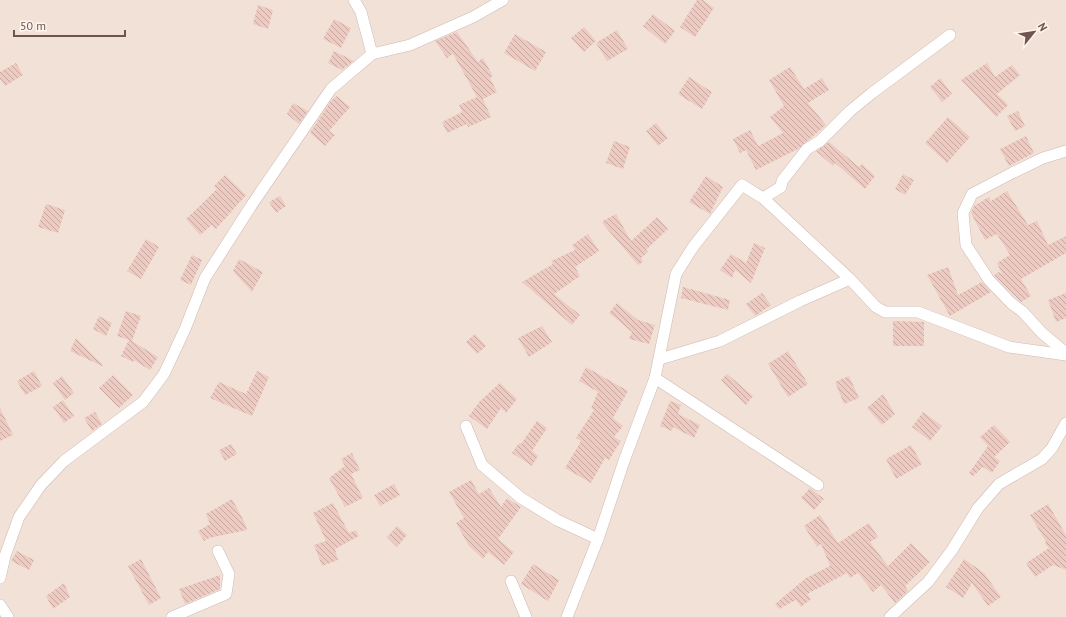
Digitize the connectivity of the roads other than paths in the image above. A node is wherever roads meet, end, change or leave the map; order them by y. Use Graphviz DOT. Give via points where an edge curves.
graph roads {
  1 [pos="354,0"];
  2 [pos="502,0"];
  3 [pos="950,35"];
  4 [pos="372,54"];
  5 [pos="1066,151"];
  6 [pos="763,198"];
  7 [pos="850,279"];
  8 [pos="1066,354"];
  9 [pos="660,359"];
  10 [pos="655,378"];
  11 [pos="1066,423"];
  12 [pos="466,426"];
  13 [pos="818,485"];
  14 [pos="598,539"];
  15 [pos="218,551"];
  16 [pos="0,578"];
  17 [pos="511,581"];
  18 [pos="0,605"];
  19 [pos="8,617"];
  20 [pos="172,617"];
  21 [pos="526,617"];
  22 [pos="568,617"];
  23 [pos="890,617"];
  1 -- 4 [label="street" via="361,12"];
  2 -- 4 [label="street" via="473,17 410,45"];
  3 -- 6 [label="street" via="850,112 807,150 782,181 781,188"];
  4 -- 16 [label="street" via="331,89 288,149 205,278 164,374 143,402 64,461 41,485 19,517"];
  5 -- 8 [label="street" via="1036,161 972,194 963,213 966,245 989,280 1042,334"];
  6 -- 7 [label="street"];
  6 -- 9 [label="street" via="742,186 693,247 676,274"];
  7 -- 8 [label="street" via="876,307 885,312 918,312 1009,347"];
  7 -- 9 [label="street" via="800,301 720,342"];
  9 -- 10 [label="street"];
  10 -- 13 [label="street"];
  10 -- 14 [label="street"];
  11 -- 23 [label="street" via="1052,448 1042,459 999,484 978,508 928,582"];
  12 -- 14 [label="street" via="482,465 522,498 557,520"];
  14 -- 22 [label="street"];
  15 -- 20 [label="street" via="229,574 226,594"];
  17 -- 21 [label="street"];
  18 -- 19 [label="street"];
}
